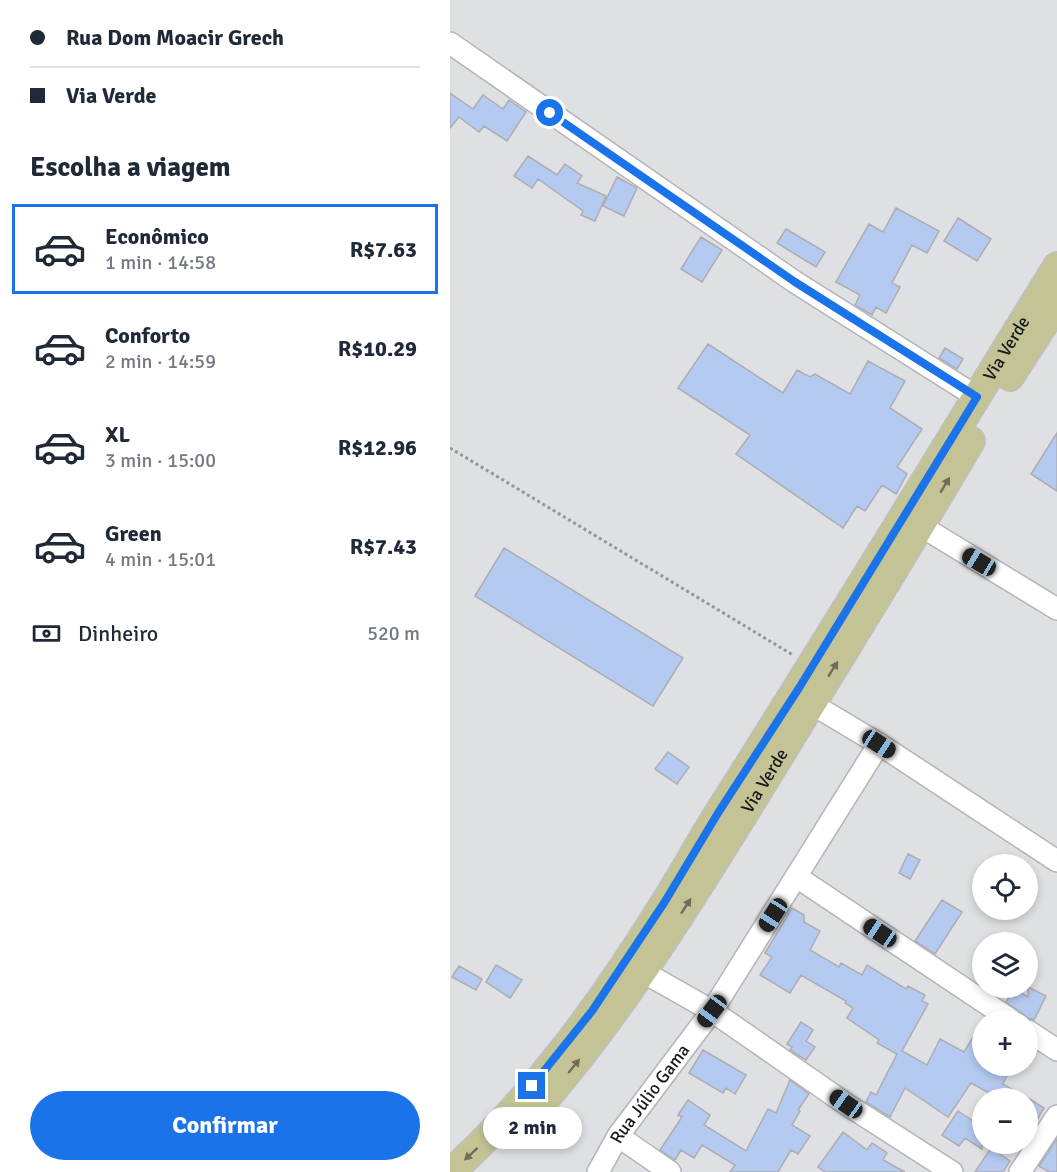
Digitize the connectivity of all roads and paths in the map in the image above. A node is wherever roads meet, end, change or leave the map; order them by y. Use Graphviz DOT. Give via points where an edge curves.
graph roads {
  1 [pos="450,43"];
  2 [pos="1057,266"];
  3 [pos="1057,304"];
  4 [pos="977,397"];
  5 [pos="450,448"];
  6 [pos="921,526"];
  7 [pos="1057,609"];
  8 [pos="812,666"];
  9 [pos="812,704"];
  10 [pos="879,744"];
  11 [pos="1057,861"];
  12 [pos="797,877"];
  13 [pos="634,967"];
  14 [pos="996,1010"];
  15 [pos="712,1011"];
  16 [pos="1038,1038"];
  17 [pos="1057,1050"];
  18 [pos="1057,1116"];
  19 [pos="618,1136"];
  20 [pos="451,1172"];
  21 [pos="479,1172"];
  22 [pos="598,1172"];
  23 [pos="670,1172"];
  24 [pos="952,1172"];
  25 [pos="1020,1172"];
  1 -- 4 [label="street" via="795,282"];
  2 -- 4 [label="main road, Via Verde"];
  6 -- 3 [label="main road, Via Verde, one-way"];
  4 -- 8 [label="main road, Via Verde"];
  5 -- 8 [label="path"];
  6 -- 7 [label="street"];
  9 -- 6 [label="main road, Via Verde, one-way"];
  8 -- 13 [label="main road, Via Verde" via="664,903"];
  9 -- 10 [label="street"];
  13 -- 9 [label="main road, Via Verde, one-way" via="722,851"];
  10 -- 11 [label="street"];
  10 -- 12 [label="street, Rua Júlio Gama"];
  12 -- 14 [label="street"];
  12 -- 15 [label="street, Rua Júlio Gama"];
  13 -- 15 [label="street"];
  13 -- 20 [label="main road, Via Verde, one-way" via="509,1115"];
  21 -- 13 [label="main road, Via Verde, one-way" via="550,1095 598,1035"];
  15 -- 19 [label="street, Rua Júlio Gama"];
  15 -- 24 [label="street"];
  16 -- 17 [label="street"];
  18 -- 25 [label="street"];
  19 -- 22 [label="street, Rua Júlio Gama"];
  19 -- 23 [label="street"];
}
